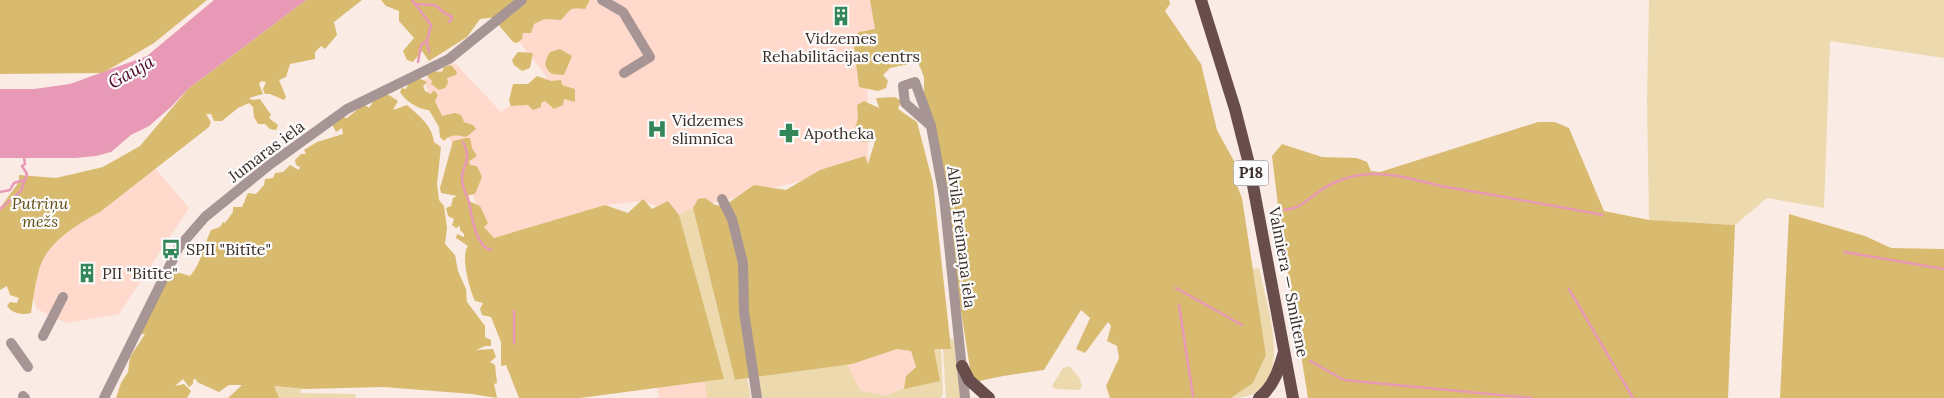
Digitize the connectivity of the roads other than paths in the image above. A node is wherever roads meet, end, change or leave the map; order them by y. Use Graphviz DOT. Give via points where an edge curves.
graph roads {
  1 [pos="522,0"];
  2 [pos="602,0"];
  3 [pos="1201,0"];
  4 [pos="624,72"];
  5 [pos="931,126"];
  6 [pos="722,199"];
  7 [pos="63,297"];
  8 [pos="43,336"];
  9 [pos="11,343"];
  10 [pos="1285,350"];
  11 [pos="962,366"];
  12 [pos="28,367"];
  13 [pos="104,398"];
  14 [pos="757,398"];
  15 [pos="965,398"];
  16 [pos="988,398"];
  17 [pos="1259,398"];
  18 [pos="1293,398"];
  1 -- 13 [label="street, Jumaras iela" via="449,59 347,109 205,217 179,247"];
  2 -- 4 [label="street" via="623,12 650,57"];
  3 -- 10 [label="main road, Valmiera — Smiltene / P18" via="1249,164"];
  5 -- 5 [label="street, Alvila Freimaņa iela" via="915,82 903,86 905,103"];
  5 -- 11 [label="street, Alvila Freimaņa iela" via="944,197"];
  6 -- 14 [label="street" via="732,219 744,263 744,312"];
  7 -- 8 [label="street"];
  9 -- 12 [label="street"];
  10 -- 17 [label="main road" via="1273,382"];
  10 -- 18 [label="main road, Valmiera — Smiltene / P18"];
  11 -- 15 [label="street, Alvila Freimaņa iela"];
  11 -- 16 [label="main road" via="969,380"];
}
